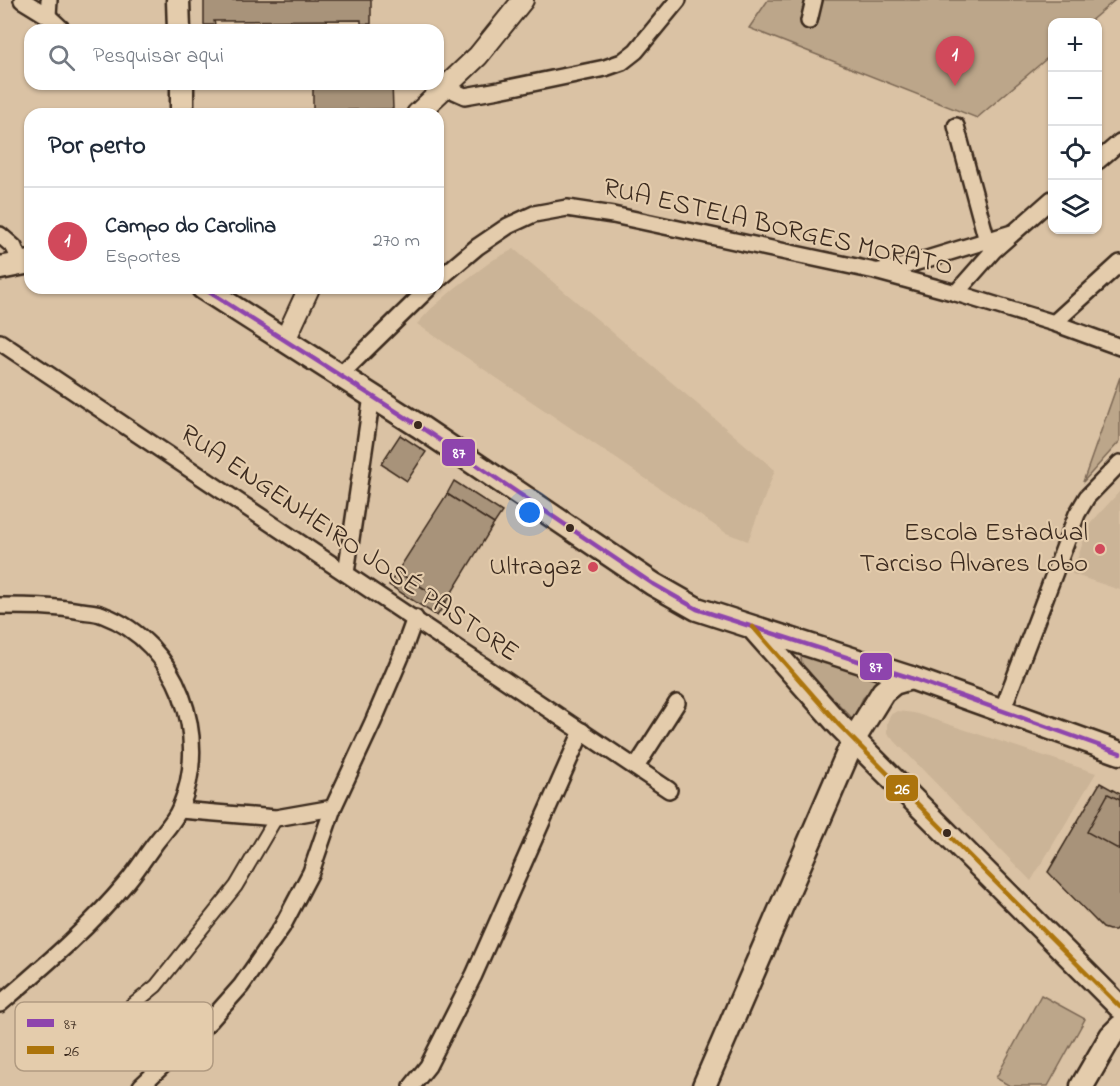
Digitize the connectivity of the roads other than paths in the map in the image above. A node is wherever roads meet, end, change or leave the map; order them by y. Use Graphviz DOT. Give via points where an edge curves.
graph roads {
  1 [pos="22,0"];
  2 [pos="49,0"];
  3 [pos="178,0"];
  4 [pos="523,0"];
  5 [pos="678,0"];
  6 [pos="814,0"];
  7 [pos="48,16"];
  8 [pos="809,21"];
  9 [pos="57,24"];
  10 [pos="179,24"];
  11 [pos="445,87"];
  12 [pos="182,90"];
  13 [pos="442,90"];
  14 [pos="182,108"];
  15 [pos="423,108"];
  16 [pos="956,126"];
  17 [pos="1120,141"];
  18 [pos="1102,157"];
  19 [pos="1048,203"];
  20 [pos="0,235"];
  21 [pos="990,246"];
  22 [pos="1120,263"];
  23 [pos="17,265"];
  24 [pos="875,271"];
  25 [pos="444,275"];
  26 [pos="956,293"];
  27 [pos="212,294"];
  28 [pos="306,294"];
  29 [pos="423,294"];
  30 [pos="1054,323"];
  31 [pos="285,340"];
  32 [pos="0,342"];
  33 [pos="1120,347"];
  34 [pos="340,375"];
  35 [pos="372,396"];
  36 [pos="1120,463"];
  37 [pos="346,573"];
  38 [pos="0,606"];
  39 [pos="415,618"];
  40 [pos="752,627"];
  41 [pos="911,678"];
  42 [pos="677,703"];
  43 [pos="1002,711"];
  44 [pos="582,731"];
  45 [pos="854,739"];
  46 [pos="1120,753"];
  47 [pos="636,767"];
  48 [pos="669,790"];
  49 [pos="333,808"];
  50 [pos="180,810"];
  51 [pos="276,818"];
  52 [pos="136,1002"];
  53 [pos="0,1004"];
  54 [pos="1120,1007"];
  55 [pos="213,1017"];
  56 [pos="1120,1027"];
  57 [pos="157,1071"];
  58 [pos="141,1086"];
  59 [pos="412,1086"];
  60 [pos="704,1086"];
  61 [pos="1082,1086"];
  1 -- 7 [label="street"];
  2 -- 7 [label="street"];
  3 -- 10 [label="main road"];
  4 -- 11 [label="street" via="478,56"];
  5 -- 11 [label="street" via="636,51 622,62 465,96"];
  6 -- 8 [label="street"];
  7 -- 9 [label="street"];
  12 -- 14 [label="main road"];
  13 -- 15 [label="street"];
  16 -- 21 [label="street"];
  17 -- 18 [label="street"];
  19 -- 21 [label="street"];
  20 -- 23 [label="street" via="14,247"];
  21 -- 24 [label="street"];
  21 -- 26 [label="street"];
  22 -- 30 [label="street"];
  24 -- 25 [label="street, RUA ESTELA BORGES MORATO" via="613,214 567,208 534,214 508,226"];
  24 -- 26 [label="street, RUA ESTELA BORGES MORATO"];
  26 -- 30 [label="street, RUA ESTELA BORGES MORATO"];
  27 -- 31 [label="main road"];
  28 -- 31 [label="street"];
  29 -- 34 [label="street"];
  30 -- 33 [label="street, RUA ESTELA BORGES MORATO"];
  31 -- 34 [label="main road"];
  32 -- 37 [label="street, RUA ENGENHEIRO JOSÉ PASTORE"];
  34 -- 35 [label="main road"];
  35 -- 37 [label="street"];
  35 -- 40 [label="main road" via="653,584 697,609"];
  36 -- 43 [label="street" via="1086,497 1077,514"];
  37 -- 39 [label="street, RUA ENGENHEIRO JOSÉ PASTORE"];
  38 -- 50 [label="street" via="52,605 103,614 132,629 158,654 177,683 188,713 192,747 189,780"];
  39 -- 44 [label="street, RUA ENGENHEIRO JOSÉ PASTORE"];
  39 -- 49 [label="street"];
  40 -- 41 [label="main road"];
  40 -- 45 [label="main road"];
  41 -- 43 [label="main road"];
  41 -- 45 [label="main road" via="894,683 883,692"];
  42 -- 47 [label="street"];
  43 -- 46 [label="main road"];
  44 -- 47 [label="street, RUA ENGENHEIRO JOSÉ PASTORE"];
  44 -- 59 [label="street" via="474,975 428,1066"];
  45 -- 54 [label="main road"];
  45 -- 60 [label="main road"];
  47 -- 48 [label="street, RUA ENGENHEIRO JOSÉ PASTORE"];
  49 -- 51 [label="street"];
  49 -- 55 [label="street" via="298,900 260,961"];
  50 -- 51 [label="street"];
  50 -- 53 [label="street" via="127,882 66,946"];
  51 -- 52 [label="street" via="236,886 156,986"];
  56 -- 61 [label="main road"];
  57 -- 58 [label="street"];
}
